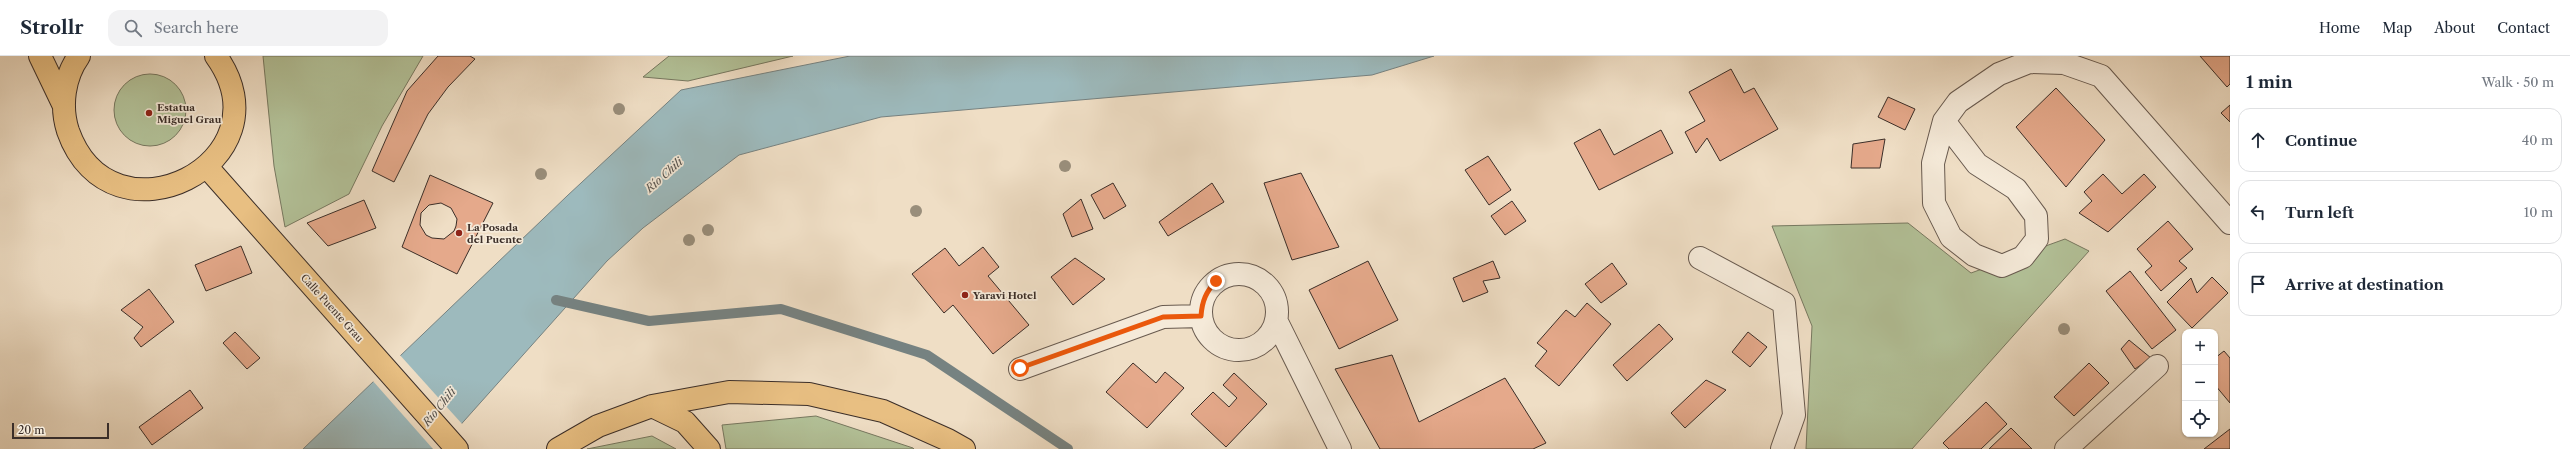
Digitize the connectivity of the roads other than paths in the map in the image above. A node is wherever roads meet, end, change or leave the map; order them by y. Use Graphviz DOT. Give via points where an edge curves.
graph roads {
  1 [pos="40,56"];
  2 [pos="79,56"];
  3 [pos="216,56"];
  4 [pos="227,56"];
  5 [pos="229,80"];
  6 [pos="64,106"];
  7 [pos="1944,121"];
  8 [pos="206,167"];
  9 [pos="2230,223"];
  10 [pos="1700,258"];
  11 [pos="1201,316"];
  12 [pos="1276,320"];
  13 [pos="2157,366"];
  14 [pos="1020,368"];
  15 [pos="652,406"];
  16 [pos="457,449"];
  17 [pos="558,449"];
  18 [pos="709,449"];
  19 [pos="964,449"];
  20 [pos="1340,449"];
  21 [pos="1782,449"];
  22 [pos="2066,449"];
  1 -- 6 [label="main road"];
  2 -- 6 [label="main road" via="68,76"];
  3 -- 5 [label="main road"];
  4 -- 5 [label="street"];
  5 -- 8 [label="main road" via="234,106 232,120 223,146"];
  6 -- 8 [label="main road" via="66,125 73,144 89,164 115,183 154,190 173,187 191,179"];
  7 -- 7 [label="street" via="1933,163 1934,202 1951,237 1974,256 2002,266 2023,257 2037,239 2036,216 2016,189 1977,164"];
  7 -- 9 [label="street" via="1958,102 1999,74 2029,62 2064,63 2101,76"];
  8 -- 16 [label="main road, Calle Puente Grau"];
  10 -- 21 [label="street" via="1784,303 1794,415"];
  11 -- 12 [label="street" via="1204,327 1211,337 1231,349 1254,347 1272,332"];
  11 -- 12 [label="street" via="1202,303 1207,291 1216,281 1241,274 1254,277 1265,284 1273,295 1277,308"];
  11 -- 14 [label="street" via="1163,317"];
  12 -- 20 [label="street"];
  13 -- 22 [label="street"];
  15 -- 17 [label="main road" via="598,426"];
  15 -- 18 [label="main road" via="685,422"];
  15 -- 19 [label="main road" via="729,392 809,394 883,411"];
}
